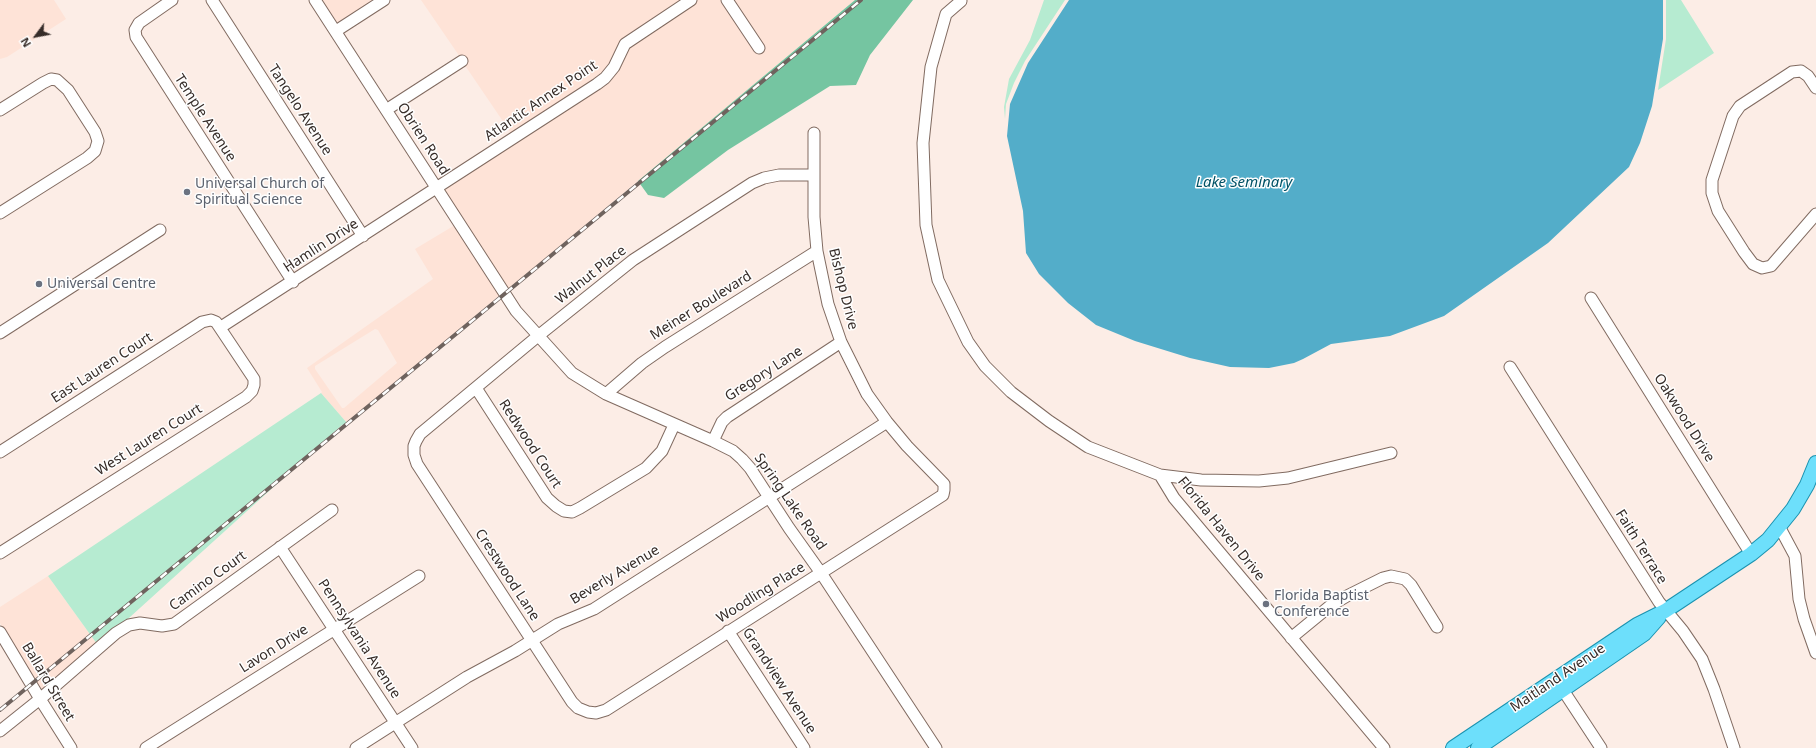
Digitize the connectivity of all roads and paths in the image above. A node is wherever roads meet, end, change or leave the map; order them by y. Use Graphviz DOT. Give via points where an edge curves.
graph roads {
  1 [pos="172,0"];
  2 [pos="212,0"];
  3 [pos="315,0"];
  4 [pos="384,0"];
  5 [pos="691,0"];
  6 [pos="727,0"];
  7 [pos="961,0"];
  8 [pos="336,31"];
  9 [pos="758,48"];
  10 [pos="462,61"];
  11 [pos="1816,88"];
  12 [pos="0,110"];
  13 [pos="386,110"];
  14 [pos="814,133"];
  15 [pos="814,175"];
  16 [pos="437,188"];
  17 [pos="0,213"];
  18 [pos="1816,214"];
  19 [pos="160,230"];
  20 [pos="363,236"];
  21 [pos="818,250"];
  22 [pos="293,282"];
  23 [pos="504,294"];
  24 [pos="1591,298"];
  25 [pos="221,327"];
  26 [pos="0,333"];
  27 [pos="538,336"];
  28 [pos="841,342"];
  29 [pos="1510,367"];
  30 [pos="476,388"];
  31 [pos="606,394"];
  32 [pos="887,422"];
  33 [pos="674,424"];
  34 [pos="713,441"];
  35 [pos="414,446"];
  36 [pos="0,452"];
  37 [pos="1391,453"];
  38 [pos="1816,462"];
  39 [pos="1160,475"];
  40 [pos="944,490"];
  41 [pos="769,498"];
  42 [pos="332,510"];
  43 [pos="1780,528"];
  44 [pos="280,547"];
  45 [pos="0,553"];
  46 [pos="1751,554"];
  47 [pos="821,573"];
  48 [pos="419,576"];
  49 [pos="1665,611"];
  50 [pos="1437,627"];
  51 [pos="334,629"];
  52 [pos="728,631"];
  53 [pos="0,632"];
  54 [pos="1291,638"];
  55 [pos="532,642"];
  56 [pos="1816,653"];
  57 [pos="1560,685"];
  58 [pos="40,699"];
  59 [pos="588,712"];
  60 [pos="396,723"];
  61 [pos="0,731"];
  62 [pos="1461,746"];
  63 [pos="71,748"];
  64 [pos="146,748"];
  65 [pos="356,748"];
  66 [pos="412,748"];
  67 [pos="804,748"];
  68 [pos="936,748"];
  69 [pos="1384,748"];
  70 [pos="1478,748"];
  71 [pos="1600,748"];
  72 [pos="1734,748"];
  1 -- 22 [label="street, Temple Avenue" via="144,17 135,30 139,44"];
  2 -- 20 [label="street, Tangelo Avenue"];
  3 -- 8 [label="street, Obrien Road"];
  4 -- 8 [label="street"];
  5 -- 16 [label="street, Atlantic Annex Point" via="624,44 614,67 601,81"];
  6 -- 9 [label="street"];
  7 -- 39 [label="street" via="946,14 937,41 931,67 923,143 926,225 938,280 968,342 985,366 1011,392 1088,447"];
  8 -- 13 [label="street, Obrien Road"];
  10 -- 13 [label="street"];
  11 -- 18 [label="street" via="1801,71 1792,72 1740,106 1733,116 1712,180 1712,193 1718,211 1753,264 1762,268 1771,266"];
  12 -- 17 [label="street" via="43,83 58,80 68,90 98,141 95,151 87,158"];
  13 -- 16 [label="street, Obrien Road"];
  14 -- 15 [label="street, Bishop Drive"];
  15 -- 21 [label="street, Bishop Drive" via="814,216"];
  15 -- 27 [label="street, Walnut Place" via="780,175 764,178 752,184 633,260"];
  16 -- 20 [label="street, Hamlin Drive"];
  16 -- 23 [label="street, Obrien Road"];
  19 -- 26 [label="street"];
  20 -- 22 [label="street, Hamlin Drive"];
  21 -- 28 [label="street, Bishop Drive" via="828,304"];
  21 -- 31 [label="street, Meiner Boulevard" via="665,346"];
  22 -- 25 [label="street, Hamlin Drive"];
  23 -- 27 [label="street, Spring Lake Road"];
  24 -- 46 [label="street, Oakwood Drive"];
  25 -- 36 [label="street, East Lauren Court" via="211,320 202,322"];
  25 -- 45 [label="street, West Lauren Court" via="250,372 254,385 252,391"];
  27 -- 30 [label="street, Walnut Place"];
  27 -- 31 [label="street, Spring Lake Road" via="572,373"];
  28 -- 32 [label="street, Bishop Drive" via="867,394"];
  28 -- 34 [label="street, Gregory Lane" via="727,416"];
  29 -- 49 [label="street, Faith Terrace"];
  30 -- 33 [label="street, Redwood Court" via="547,498 564,511 572,512 580,508 646,468 662,451"];
  30 -- 35 [label="street, Walnut Place" via="420,434"];
  31 -- 33 [label="street, Spring Lake Road"];
  32 -- 40 [label="street, Bishop Drive" via="940,479 944,484"];
  32 -- 41 [label="street, Beverly Avenue"];
  33 -- 34 [label="street, Spring Lake Road"];
  34 -- 41 [label="street, Spring Lake Road" via="733,451 742,459"];
  35 -- 55 [label="street, Crestwood Lane" via="417,464"];
  37 -- 39 [label="street" via="1288,478 1259,481 1201,480"];
  38 -- 43 [label="main road, Maitland Avenue" via="1808,485"];
  39 -- 54 [label="street, Florida Haven Drive" via="1174,498"];
  40 -- 47 [label="street, Woodling Place" via="943,495 937,500"];
  41 -- 47 [label="street, Spring Lake Road"];
  41 -- 55 [label="street, Beverly Avenue" via="594,608 558,624"];
  42 -- 44 [label="street, Camino Court"];
  43 -- 46 [label="main road, Maitland Avenue"];
  43 -- 56 [label="street" via="1795,556 1799,599"];
  44 -- 51 [label="street, Pennsylvania Avenue"];
  44 -- 58 [label="street, Camino Court" via="174,624 162,626 140,623 116,633"];
  46 -- 49 [label="main road, Maitland Avenue"];
  47 -- 52 [label="street, Woodling Place"];
  47 -- 68 [label="street, Spring Lake Road"];
  48 -- 51 [label="street, Lavon Drive"];
  49 -- 57 [label="main road, Maitland Avenue" via="1637,625"];
  49 -- 72 [label="street, Faith Terrace" via="1683,631 1702,659"];
  50 -- 54 [label="street" via="1408,582 1391,576 1336,602"];
  51 -- 60 [label="street, Pennsylvania Avenue"];
  51 -- 64 [label="street, Lavon Drive"];
  52 -- 59 [label="street, Woodling Place" via="606,710"];
  52 -- 67 [label="street, Grandview Avenue"];
  53 -- 58 [label="street, Ballard Street"];
  54 -- 69 [label="street, Florida Haven Drive"];
  55 -- 59 [label="street, Crestwood Lane" via="572,702"];
  55 -- 60 [label="street, Beverly Avenue" via="467,677"];
  57 -- 62 [label="main road, Maitland Avenue"];
  57 -- 70 [label="main road, Maitland Avenue"];
  57 -- 71 [label="street"];
  58 -- 61 [label="street, Camino Court"];
  58 -- 63 [label="street, Ballard Street"];
  60 -- 65 [label="street, Beverly Avenue"];
  60 -- 66 [label="street, Pennsylvania Avenue"];
}
